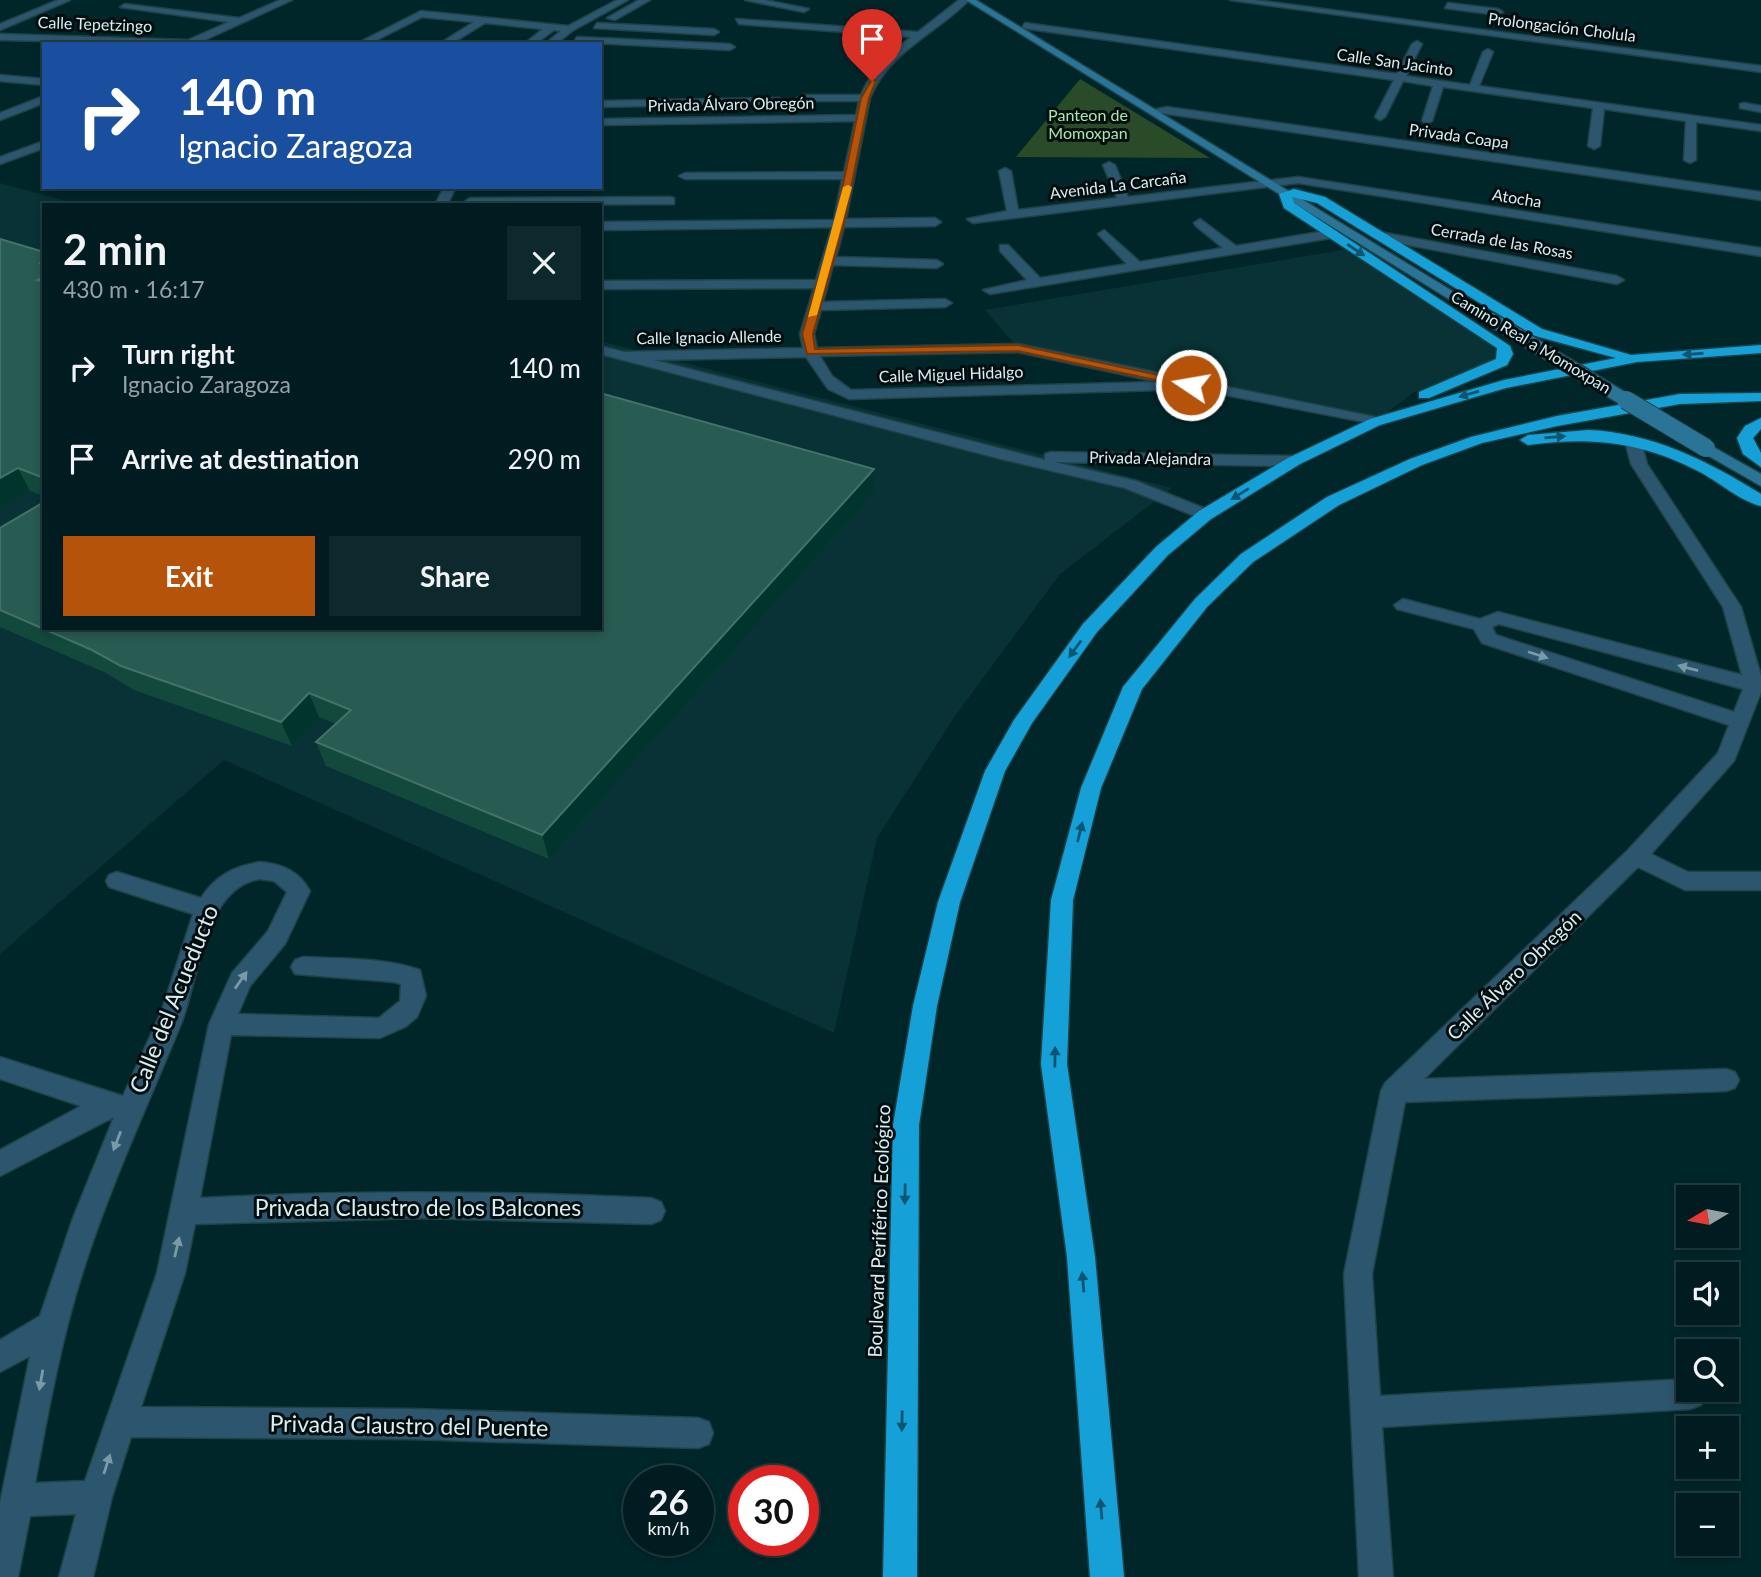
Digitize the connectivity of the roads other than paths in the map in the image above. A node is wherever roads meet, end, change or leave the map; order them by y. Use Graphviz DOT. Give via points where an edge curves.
graph roads {
  1 [pos="66,0"];
  2 [pos="288,0"];
  3 [pos="624,0"];
  4 [pos="646,0"];
  5 [pos="749,0"];
  6 [pos="967,0"];
  7 [pos="985,0"];
  8 [pos="1234,0"];
  9 [pos="1487,0"];
  10 [pos="125,7"];
  11 [pos="804,9"];
  12 [pos="1498,12"];
  13 [pos="484,20"];
  14 [pos="239,21"];
  15 [pos="739,21"];
  16 [pos="597,26"];
  17 [pos="1025,26"];
  18 [pos="0,27"];
  19 [pos="552,27"];
  20 [pos="569,29"];
  21 [pos="731,33"];
  22 [pos="920,35"];
  23 [pos="0,37"];
  24 [pos="157,42"];
  25 [pos="190,42"];
  26 [pos="365,42"];
  27 [pos="447,42"];
  28 [pos="532,42"];
  29 [pos="553,42"];
  30 [pos="575,42"];
  31 [pos="602,43"];
  32 [pos="1417,44"];
  33 [pos="730,47"];
  34 [pos="1488,52"];
  35 [pos="1761,69"];
  36 [pos="0,78"];
  37 [pos="1398,78"];
  38 [pos="42,82"];
  39 [pos="1439,84"];
  40 [pos="1473,89"];
  41 [pos="802,98"];
  42 [pos="865,98"];
  43 [pos="42,100"];
  44 [pos="779,101"];
  45 [pos="602,104"];
  46 [pos="1599,106"];
  47 [pos="1744,106"];
  48 [pos="1761,108"];
  49 [pos="1167,110"];
  50 [pos="1152,111"];
  51 [pos="0,117"];
  52 [pos="1380,117"];
  53 [pos="862,118"];
  54 [pos="1691,119"];
  55 [pos="1427,121"];
  56 [pos="602,122"];
  57 [pos="1761,128"];
  58 [pos="42,145"];
  59 [pos="1594,146"];
  60 [pos="1690,160"];
  61 [pos="0,161"];
  62 [pos="1109,165"];
  63 [pos="1005,171"];
  64 [pos="850,175"];
  65 [pos="685,176"];
  66 [pos="1285,191"];
  67 [pos="1761,196"];
  68 [pos="670,201"];
  69 [pos="1124,201"];
  70 [pos="469,203"];
  71 [pos="1013,213"];
  72 [pos="973,219"];
  73 [pos="935,222"];
  74 [pos="839,223"];
  75 [pos="1200,223"];
  76 [pos="602,226"];
  77 [pos="1104,234"];
  78 [pos="1331,234"];
  79 [pos="1380,236"];
  80 [pos="1004,248"];
  81 [pos="1236,252"];
  82 [pos="1761,252"];
  83 [pos="829,261"];
  84 [pos="937,264"];
  85 [pos="1139,268"];
  86 [pos="1617,280"];
  87 [pos="1037,283"];
  88 [pos="822,284"];
  89 [pos="602,285"];
  90 [pos="990,290"];
  91 [pos="945,303"];
  92 [pos="814,306"];
  93 [pos="1761,349"];
  94 [pos="602,350"];
  95 [pos="811,352"];
  96 [pos="624,356"];
  97 [pos="1637,358"];
  98 [pos="1191,385"];
  99 [pos="1761,397"];
  100 [pos="1375,422"];
  101 [pos="1761,423"];
  102 [pos="1633,440"];
  103 [pos="1007,456"];
  104 [pos="1294,461"];
  105 [pos="1416,461"];
  106 [pos="1761,463"];
  107 [pos="1761,481"];
  108 [pos="1761,501"];
  109 [pos="1205,515"];
  110 [pos="1403,605"];
  111 [pos="1481,625"];
  112 [pos="1754,685"];
  113 [pos="1740,722"];
  114 [pos="1636,856"];
  115 [pos="117,881"];
  116 [pos="1761,881"];
  117 [pos="206,909"];
  118 [pos="303,967"];
  119 [pos="221,1024"];
  120 [pos="0,1068"];
  121 [pos="1726,1080"];
  122 [pos="1394,1091"];
  123 [pos="118,1107"];
  124 [pos="0,1164"];
  125 [pos="651,1211"];
  126 [pos="186,1212"];
  127 [pos="52,1325"];
  128 [pos="0,1357"];
  129 [pos="1676,1395"];
  130 [pos="1368,1411"];
  131 [pos="120,1422"];
  132 [pos="698,1433"];
  133 [pos="96,1497"];
  134 [pos="19,1500"];
  135 [pos="1,1577"];
  136 [pos="76,1577"];
  137 [pos="900,1577"];
  138 [pos="1107,1577"];
  139 [pos="1376,1577"];
  1 -- 18 [label="street"];
  2 -- 14 [label="street"];
  3 -- 20 [label="street"];
  4 -- 16 [label="street"];
  5 -- 11 [label="street"];
  6 -- 22 [label="street"];
  6 -- 50 [label="street, Camino Real a Momoxpan"];
  7 -- 17 [label="street, Camino Real a Momoxpan"];
  8 -- 35 [label="street, Prolongación Cholula"];
  9 -- 12 [label="street" via="1446,6"];
  10 -- 14 [label="street"];
  13 -- 19 [label="street"];
  13 -- 26 [label="street" via="414,15"];
  13 -- 27 [label="street"];
  14 -- 25 [label="street"];
  15 -- 22 [label="street"];
  16 -- 21 [label="street"];
  16 -- 30 [label="street"];
  17 -- 37 [label="street, Calle San Jacinto"];
  17 -- 49 [label="street, Camino Real a Momoxpan"];
  19 -- 20 [label="street"];
  19 -- 28 [label="street"];
  20 -- 29 [label="street"];
  22 -- 42 [label="street" via="888,61"];
  23 -- 24 [label="street, Calle Tepetzingo"];
  31 -- 33 [label="street"];
  32 -- 37 [label="street"];
  34 -- 40 [label="street"];
  36 -- 38 [label="street"];
  37 -- 39 [label="street, Calle San Jacinto"];
  37 -- 52 [label="street"];
  39 -- 40 [label="street, Calle San Jacinto"];
  39 -- 55 [label="street"];
  40 -- 46 [label="street, Calle San Jacinto"];
  41 -- 42 [label="street"];
  42 -- 53 [label="street"];
  43 -- 51 [label="street"];
  44 -- 45 [label="street"];
  46 -- 54 [label="street, Calle San Jacinto"];
  46 -- 59 [label="street"];
  47 -- 48 [label="street"];
  49 -- 50 [label="street, Privada Coapa"];
  49 -- 66 [label="street, Camino Real a Momoxpan"];
  49 -- 67 [label="street, Privada Coapa"];
  50 -- 66 [label="street, Camino Real a Momoxpan"];
  53 -- 56 [label="street, Privada Álvaro Obregón"];
  53 -- 64 [label="street"];
  54 -- 57 [label="street, Calle San Jacinto"];
  54 -- 60 [label="street"];
  58 -- 61 [label="street"];
  62 -- 69 [label="street"];
  63 -- 71 [label="street"];
  64 -- 65 [label="street"];
  64 -- 74 [label="street"];
  66 -- 69 [label="street, Avenida La Carcaña"];
  66 -- 78 [label="highway" via="1288,205"];
  66 -- 79 [label="highway" via="1321,200"];
  66 -- 82 [label="street, Atocha" via="1298,180"];
  66 -- 107 [label="street, Camino Real a Momoxpan, bridge"];
  68 -- 70 [label="street"];
  69 -- 71 [label="street, Avenida La Carcaña"];
  71 -- 72 [label="street, Avenida La Carcaña"];
  73 -- 74 [label="street"];
  74 -- 76 [label="street"];
  74 -- 83 [label="street"];
  75 -- 81 [label="street"];
  77 -- 85 [label="street"];
  78 -- 81 [label="street"];
  78 -- 100 [label="highway, one-way" via="1505,350 1505,358 1497,364 1414,399"];
  79 -- 86 [label="street, Cerrada de las Rosas"];
  79 -- 97 [label="highway" via="1536,332"];
  80 -- 87 [label="street"];
  81 -- 85 [label="street"];
  83 -- 84 [label="street"];
  83 -- 88 [label="street"];
  85 -- 87 [label="street"];
  87 -- 90 [label="street"];
  88 -- 89 [label="street"];
  88 -- 92 [label="street"];
  91 -- 92 [label="street"];
  92 -- 95 [label="street" via="807,334"];
  93 -- 97 [label="highway, Boulevard Periférico Ecológico, one-way"];
  94 -- 96 [label="street"];
  95 -- 96 [label="street, Calle Ignacio Allende"];
  95 -- 98 [label="street, Calle Ignacio Allende" via="1018,348"];
  95 -- 98 [label="street, Calle Miguel Hidalgo" via="839,393"];
  96 -- 103 [label="street"];
  97 -- 100 [label="highway, Boulevard Periférico Ecológico, one-way" via="1504,384"];
  98 -- 100 [label="street, Calle Ignacio Allende"];
  99 -- 105 [label="highway" via="1680,399 1557,421 1477,440"];
  100 -- 104 [label="highway, Boulevard Periférico Ecológico"];
  101 -- 106 [label="highway" via="1745,438 1749,451"];
  105 -- 102 [label="highway, one-way" via="1552,437 1597,434"];
  102 -- 108 [label="highway" via="1707,467"];
  102 -- 112 [label="street" via="1639,464 1732,607"];
  103 -- 104 [label="street, Privada Alejandra"];
  103 -- 109 [label="street" via="1130,484"];
  104 -- 109 [label="highway, Boulevard Periférico Ecológico, one-way"];
  138 -- 105 [label="highway, one-way" via="1081,1257 1054,1064 1062,900 1091,788 1133,687 1202,603 1247,558 1285,530"];
  109 -- 137 [label="highway, Boulevard Periférico Ecológico, one-way" via="1162,551 1090,628 1024,720 995,771 949,902 925,1006 906,1125"];
  110 -- 111 [label="street"];
  112 -- 111 [label="street, one-way" via="1498,618"];
  111 -- 113 [label="street, one-way" via="1489,639"];
  112 -- 113 [label="street, Calle Álvaro Obregón"];
  113 -- 114 [label="street, Calle Álvaro Obregón" via="1727,757"];
  114 -- 116 [label="street" via="1685,881"];
  114 -- 122 [label="street, Calle Álvaro Obregón"];
  115 -- 117 [label="street"];
  119 -- 117 [label="street, Calle del Acueducto, one-way" via="240,980 277,937 299,891 292,879 255,870 219,890"];
  117 -- 123 [label="street, Calle del Acueducto" via="174,1010"];
  118 -- 119 [label="street" via="394,972 412,977 417,992 396,1022 380,1028"];
  119 -- 126 [label="street, Calle del Acueducto"];
  120 -- 123 [label="street"];
  121 -- 122 [label="street"];
  122 -- 130 [label="street" via="1358,1274"];
  123 -- 124 [label="street"];
  123 -- 127 [label="street, Calle del Acueducto, one-way"];
  125 -- 126 [label="street, Privada Claustro de los Balcones" via="499,1203 299,1205"];
  131 -- 126 [label="street, Calle del Acueducto, one-way" via="171,1273"];
  127 -- 128 [label="street"];
  127 -- 134 [label="street, Calle del Acueducto, one-way"];
  129 -- 130 [label="street"];
  130 -- 139 [label="street"];
  131 -- 132 [label="street, Privada Claustro del Puente" via="410,1424"];
  133 -- 131 [label="street, Calle del Acueducto, one-way"];
  133 -- 134 [label="street"];
  133 -- 136 [label="street, Calle del Acueducto"];
  134 -- 135 [label="street, Calle del Acueducto"];
}
